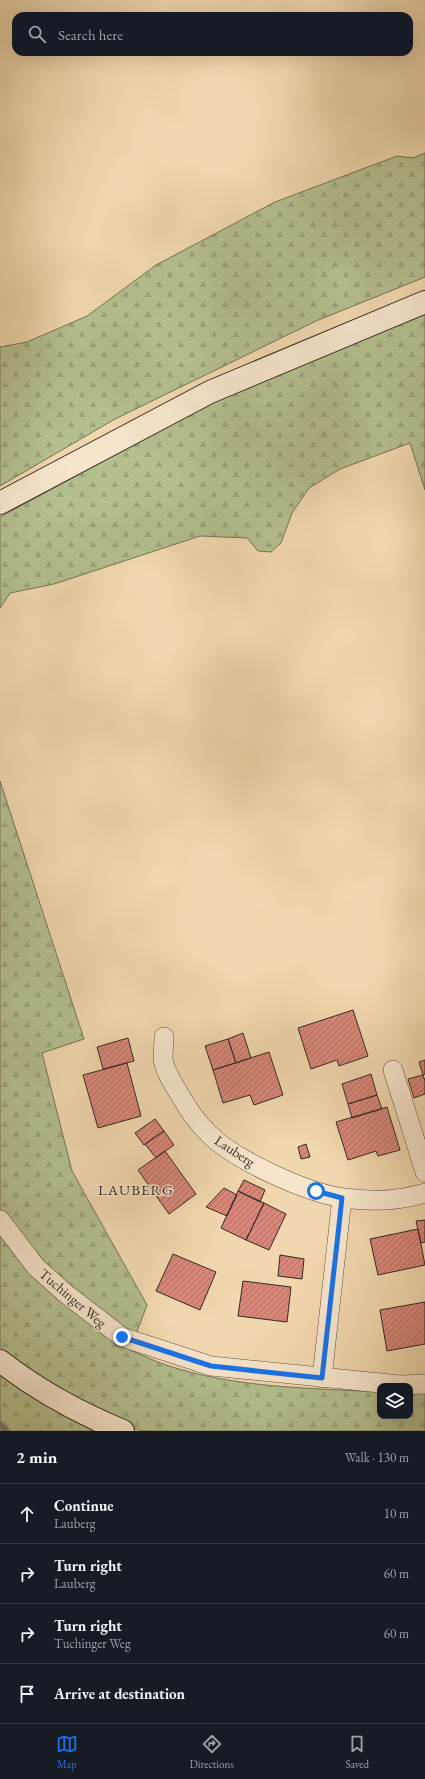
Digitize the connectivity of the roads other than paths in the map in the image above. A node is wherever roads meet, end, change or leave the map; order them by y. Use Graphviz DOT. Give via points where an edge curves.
graph roads {
  1 [pos="425,302"];
  2 [pos="0,503"];
  3 [pos="164,1037"];
  4 [pos="393,1070"];
  5 [pos="425,1172"];
  6 [pos="425,1193"];
  7 [pos="342,1198"];
  8 [pos="0,1220"];
  9 [pos="0,1361"];
  10 [pos="322,1378"];
  11 [pos="425,1384"];
  12 [pos="123,1431"];
  1 -- 2 [label="main road" via="210,392"];
  3 -- 7 [label="street, Lauberg" via="163,1060 173,1083 208,1133 231,1153 268,1171 316,1191"];
  4 -- 5 [label="street"];
  6 -- 7 [label="street, Lauberg" via="389,1200"];
  7 -- 10 [label="street"];
  8 -- 10 [label="street, Tuchinger Weg" via="36,1266 65,1293 122,1337 211,1366"];
  9 -- 12 [label="main road" via="45,1393"];
  10 -- 11 [label="street, Tuchinger Weg" via="400,1385"];
}
